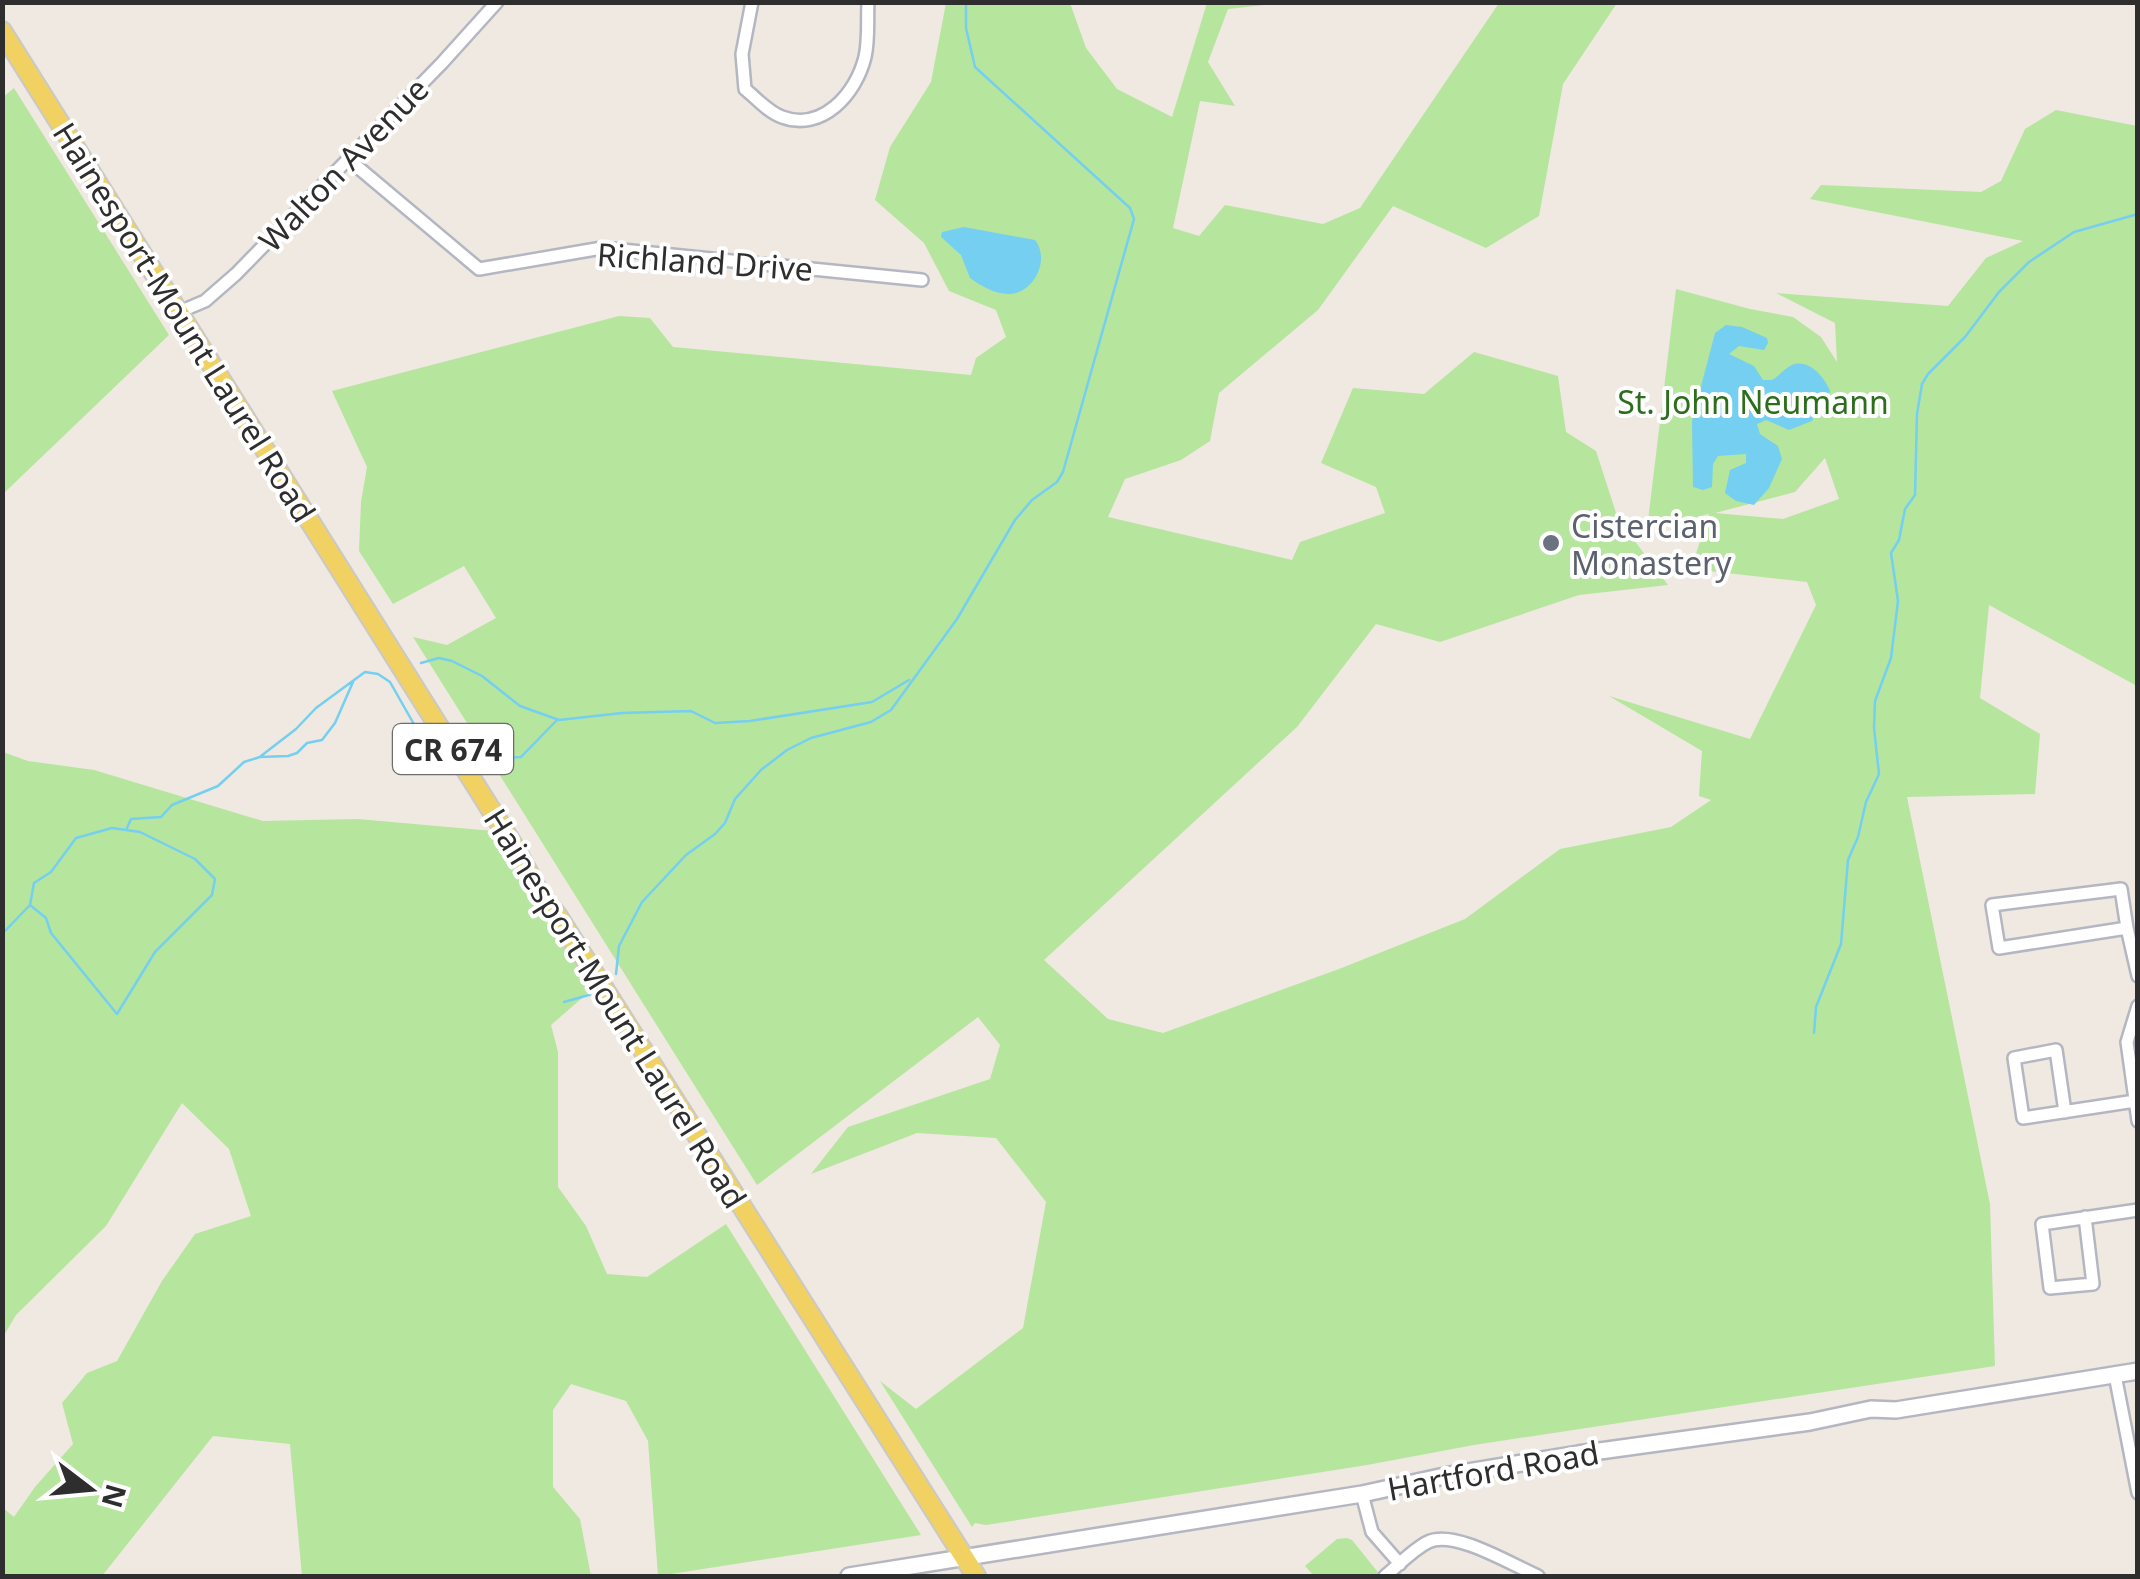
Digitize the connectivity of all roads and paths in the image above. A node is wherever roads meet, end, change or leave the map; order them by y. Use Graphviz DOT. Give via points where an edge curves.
graph roads {
  1 [pos="497,2"];
  2 [pos="752,2"];
  3 [pos="868,2"];
  4 [pos="2,30"];
  5 [pos="348,159"];
  6 [pos="922,280"];
  7 [pos="179,312"];
  8 [pos="2126,928"];
  9 [pos="2138,976"];
  10 [pos="2138,1006"];
  11 [pos="2135,1101"];
  12 [pos="2065,1112"];
  13 [pos="2138,1121"];
  14 [pos="2138,1210"];
  15 [pos="2085,1217"];
  16 [pos="2138,1371"];
  17 [pos="2115,1374"];
  18 [pos="2138,1493"];
  19 [pos="1362,1494"];
  20 [pos="964,1558"];
  21 [pos="1400,1564"];
  22 [pos="849,1576"];
  23 [pos="976,1576"];
  24 [pos="1384,1576"];
  25 [pos="1538,1576"];
  1 -- 5 [label="street, Walton Avenue"];
  2 -- 3 [label="street" via="742,54 745,89 780,116 805,122 846,98 865,58"];
  4 -- 7 [label="main road, Hainesport-Mount Laurel Road / CR 674"];
  5 -- 6 [label="street, Richland Drive" via="480,269 602,248"];
  5 -- 7 [label="street, Walton Avenue" via="212,297"];
  7 -- 20 [label="main road, Hainesport-Mount Laurel Road / CR 674"];
  8 -- 8 [label="street" via="2121,888 1992,905 1999,948"];
  8 -- 9 [label="street"];
  10 -- 11 [label="street" via="2127,1042"];
  11 -- 12 [label="street"];
  11 -- 13 [label="street"];
  12 -- 12 [label="street" via="2023,1118 2014,1058 2056,1050"];
  14 -- 15 [label="street"];
  15 -- 15 [label="street" via="2042,1224 2050,1288 2093,1284"];
  16 -- 17 [label="street, Hartford Road"];
  17 -- 18 [label="street"];
  17 -- 19 [label="street, Hartford Road" via="1578,1454"];
  19 -- 20 [label="street, Hartford Road"];
  19 -- 21 [label="street" via="1372,1532"];
  20 -- 22 [label="street, Hartford Road"];
  20 -- 23 [label="main road, Hainesport-Mount Laurel Road / CR 674"];
  21 -- 24 [label="street"];
  21 -- 25 [label="street" via="1426,1543 1447,1540"];
}
